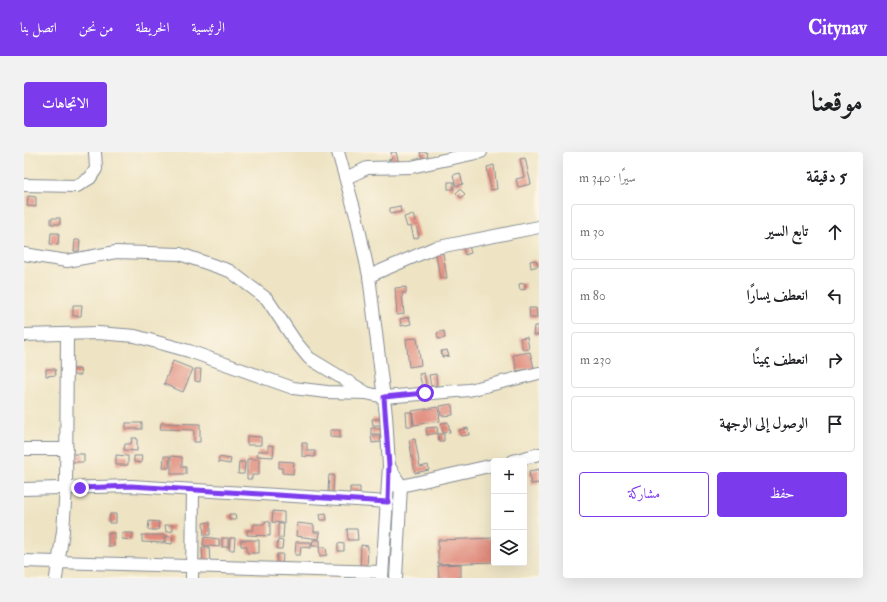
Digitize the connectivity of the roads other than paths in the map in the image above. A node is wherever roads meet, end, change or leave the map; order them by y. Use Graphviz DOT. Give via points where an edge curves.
graph roads {
  1 [pos="95,152"];
  2 [pos="338,152"];
  3 [pos="481,152"];
  4 [pos="346,178"];
  5 [pos="24,185"];
  6 [pos="539,227"];
  7 [pos="24,254"];
  8 [pos="369,276"];
  9 [pos="67,334"];
  10 [pos="24,335"];
  11 [pos="539,374"];
  12 [pos="366,393"];
  13 [pos="384,397"];
  14 [pos="24,449"];
  15 [pos="67,449"];
  16 [pos="539,454"];
  17 [pos="524,458"];
  18 [pos="389,466"];
  19 [pos="491,467"];
  20 [pos="388,485"];
  21 [pos="401,486"];
  22 [pos="66,488"];
  23 [pos="24,489"];
  24 [pos="193,490"];
  25 [pos="388,502"];
  26 [pos="24,561"];
  27 [pos="57,562"];
  28 [pos="192,565"];
  29 [pos="382,575"];
  30 [pos="56,578"];
  31 [pos="192,578"];
  32 [pos="396,578"];
  1 -- 5 [label="street" via="96,169 90,178 77,186"];
  2 -- 4 [label="street"];
  3 -- 4 [label="street" via="411,167 367,168"];
  4 -- 8 [label="street"];
  6 -- 8 [label="street" via="434,248"];
  7 -- 12 [label="street" via="67,261 116,252 180,254 230,271 268,300 309,358"];
  8 -- 13 [label="street"];
  9 -- 10 [label="street"];
  9 -- 12 [label="street" via="135,336 189,351 293,388"];
  9 -- 15 [label="street"];
  11 -- 13 [label="street" via="469,390"];
  12 -- 13 [label="street"];
  13 -- 18 [label="street"];
  14 -- 15 [label="street"];
  15 -- 22 [label="street"];
  16 -- 17 [label="street"];
  18 -- 20 [label="street"];
  18 -- 21 [label="street"];
  19 -- 21 [label="street"];
  20 -- 21 [label="street"];
  20 -- 25 [label="street"];
  21 -- 32 [label="street"];
  22 -- 23 [label="street"];
  22 -- 24 [label="street" via="131,486"];
  22 -- 27 [label="street" via="63,531"];
  24 -- 25 [label="street"];
  24 -- 28 [label="street"];
  25 -- 29 [label="street"];
  26 -- 27 [label="street"];
  27 -- 28 [label="street"];
  27 -- 30 [label="street"];
  28 -- 29 [label="street"];
  28 -- 31 [label="street"];
}
